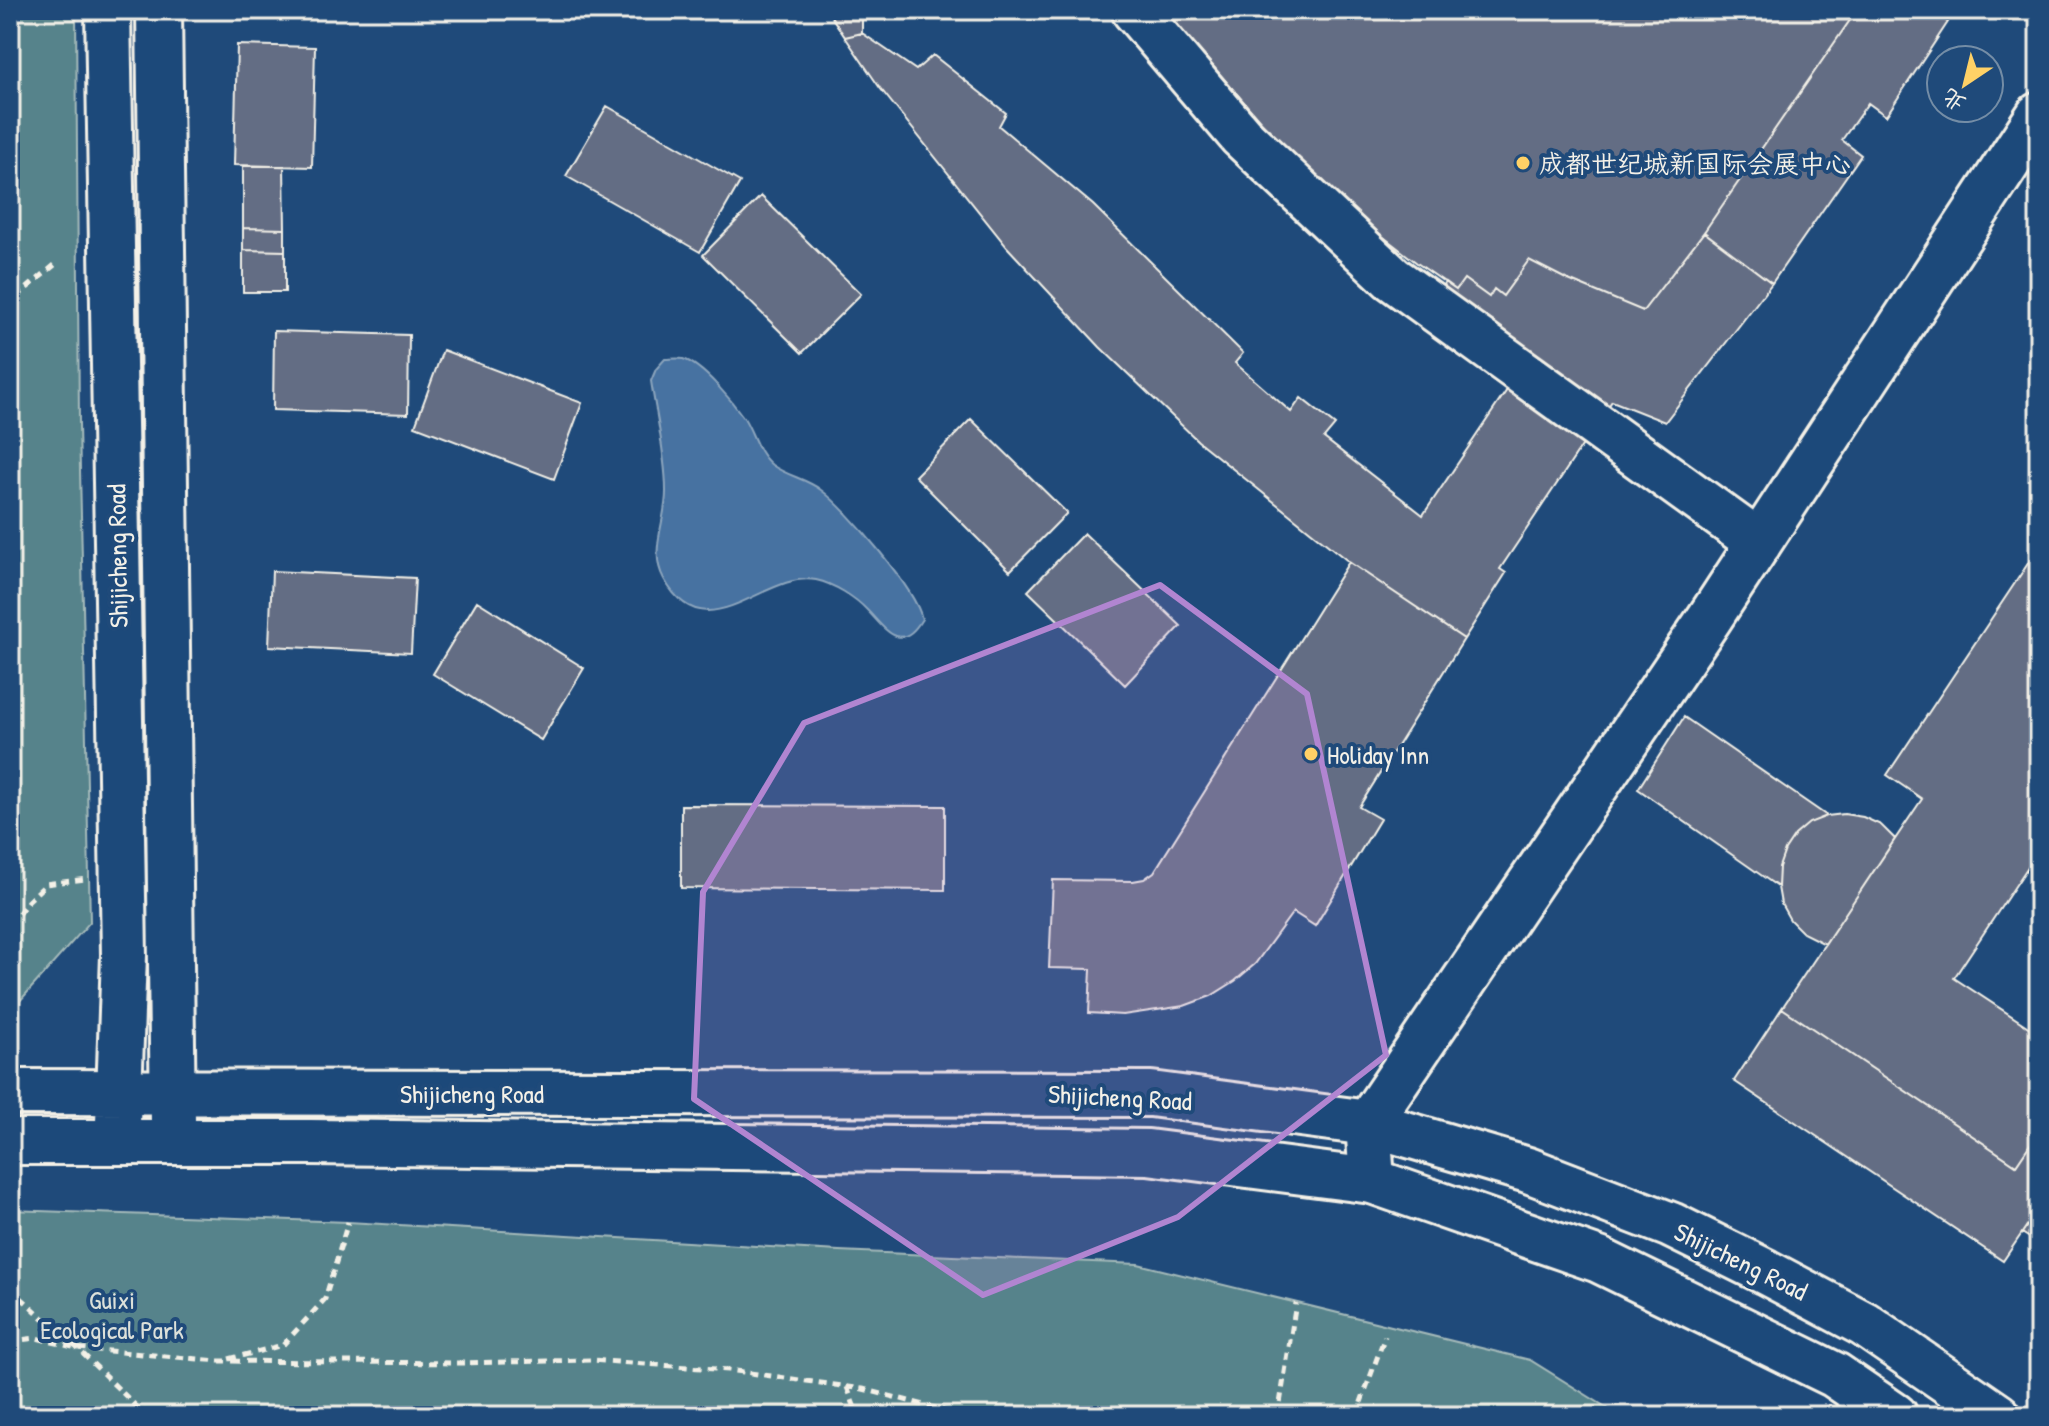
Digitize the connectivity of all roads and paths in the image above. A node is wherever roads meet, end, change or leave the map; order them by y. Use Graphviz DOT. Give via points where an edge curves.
graph roads {
  1 [pos="108,10"];
  2 [pos="159,10"];
  3 [pos="1134,10"];
  4 [pos="2039,115"];
  5 [pos="57,263"];
  6 [pos="10,310"];
  7 [pos="1759,543"];
  8 [pos="90,879"];
  9 [pos="10,925"];
  10 [pos="10,1092"];
  11 [pos="117,1093"];
  12 [pos="171,1093"];
  13 [pos="1368,1123"];
  14 [pos="10,1142"];
  15 [pos="118,1142"];
  16 [pos="174,1142"];
  17 [pos="1372,1181"];
  18 [pos="348,1222"];
  19 [pos="10,1288"];
  20 [pos="1296,1303"];
  21 [pos="1385,1336"];
  22 [pos="10,1341"];
  23 [pos="77,1348"];
  24 [pos="218,1361"];
  25 [pos="847,1387"];
  26 [pos="161,1416"];
  27 [pos="340,1416"];
  28 [pos="425,1416"];
  29 [pos="858,1416"];
  30 [pos="966,1416"];
  31 [pos="1278,1416"];
  32 [pos="1356,1416"];
  33 [pos="1895,1416"];
  34 [pos="1998,1416"];
  1 -- 11 [label="main road, Shijicheng Road" via="124,955"];
  2 -- 12 [label="main road, Shijicheng Road"];
  3 -- 7 [label="main road" via="1241,136 1392,278"];
  4 -- 7 [label="main road"];
  5 -- 6 [label="path" via="20,294"];
  7 -- 13 [label="main road"];
  8 -- 9 [label="path" via="46,884"];
  10 -- 11 [label="main road"];
  11 -- 12 [label="main road"];
  11 -- 15 [label="main road, Shijicheng Road"];
  12 -- 13 [label="main road, Shijicheng Road" via="1151,1094"];
  12 -- 16 [label="main road, Shijicheng Road"];
  13 -- 17 [label="main road"];
  13 -- 34 [label="main road, Shijicheng Road" via="1528,1170 1671,1225 1864,1324"];
  14 -- 15 [label="main road"];
  15 -- 16 [label="main road, Shijicheng Road"];
  16 -- 17 [label="main road, Shijicheng Road" via="1148,1152"];
  17 -- 33 [label="main road, Shijicheng Road" via="1599,1260 1835,1375"];
  18 -- 24 [label="path" via="325,1299 283,1345"];
  19 -- 23 [label="path"];
  20 -- 31 [label="path"];
  21 -- 32 [label="path"];
  22 -- 23 [label="path" via="36,1338"];
  23 -- 24 [label="path"];
  23 -- 26 [label="path" via="140,1410"];
  24 -- 25 [label="path" via="591,1360 729,1370"];
  25 -- 29 [label="path"];
  25 -- 30 [label="path"];
  27 -- 28 [label="path" via="405,1408"];
}
